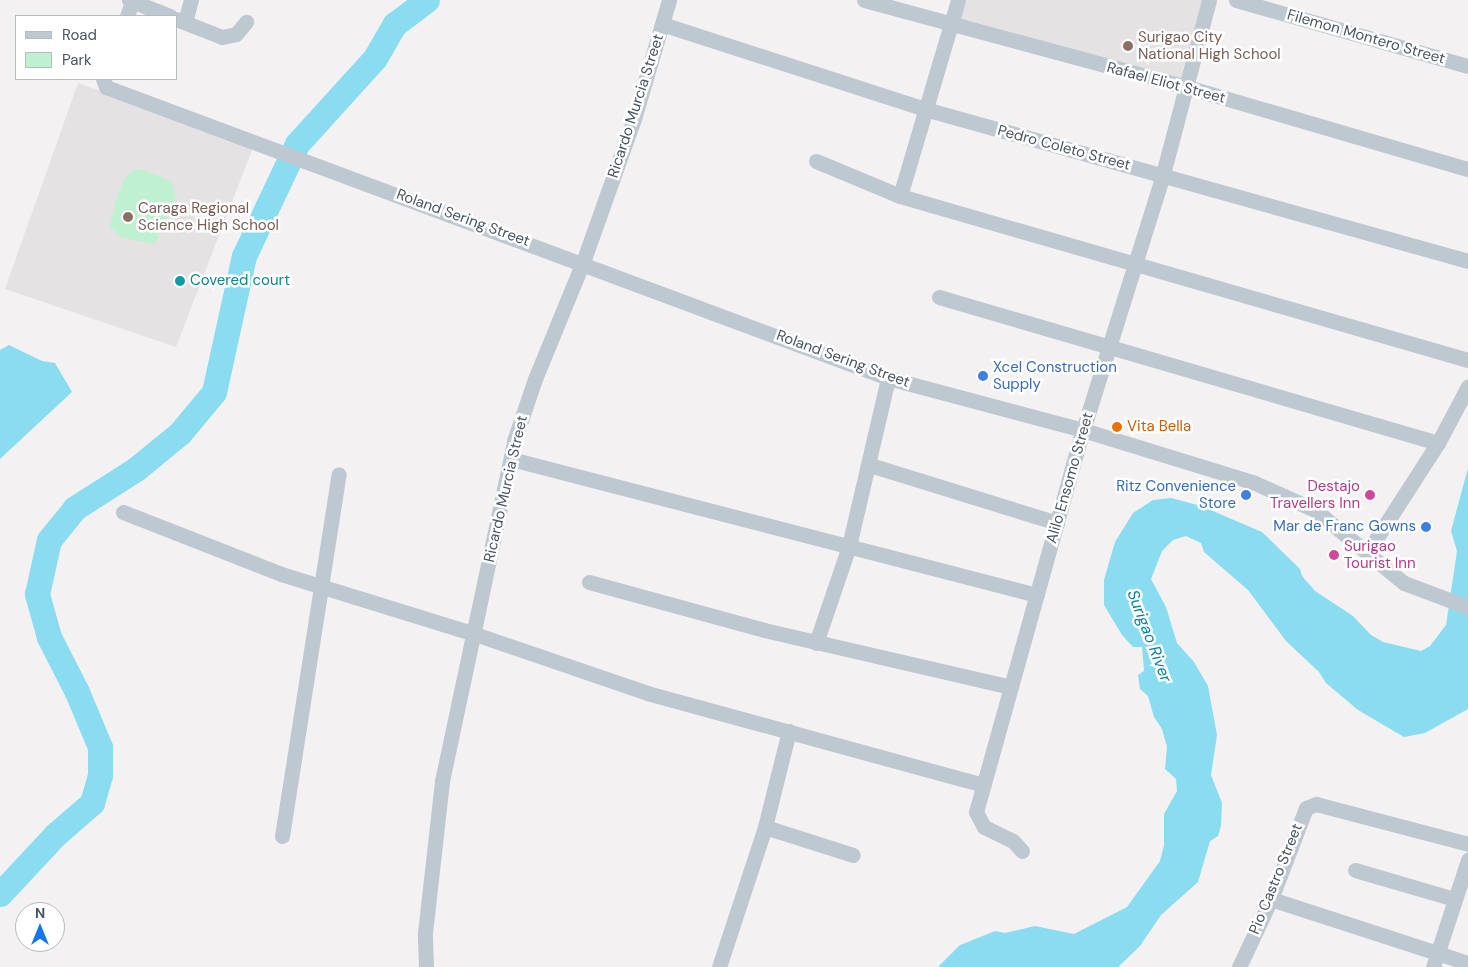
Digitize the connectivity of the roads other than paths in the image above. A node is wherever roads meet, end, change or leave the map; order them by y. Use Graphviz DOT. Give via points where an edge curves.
graph roads {
  1 [pos="191,0"];
  2 [pos="669,0"];
  3 [pos="864,0"];
  4 [pos="958,0"];
  5 [pos="1209,0"];
  6 [pos="1236,0"];
  7 [pos="131,1"];
  8 [pos="126,15"];
  9 [pos="167,15"];
  10 [pos="181,20"];
  11 [pos="246,22"];
  12 [pos="662,24"];
  13 [pos="950,25"];
  14 [pos="1468,66"];
  15 [pos="103,80"];
  16 [pos="1187,87"];
  17 [pos="925,109"];
  18 [pos="816,161"];
  19 [pos="1468,169"];
  20 [pos="1163,174"];
  21 [pos="900,196"];
  22 [pos="1468,261"];
  23 [pos="583,262"];
  24 [pos="1137,262"];
  25 [pos="939,297"];
  26 [pos="1108,349"];
  27 [pos="1468,360"];
  28 [pos="888,378"];
  29 [pos="1468,386"];
  30 [pos="1083,430"];
  31 [pos="1438,443"];
  32 [pos="511,459"];
  33 [pos="870,465"];
  34 [pos="339,474"];
  35 [pos="123,512"];
  36 [pos="1057,523"];
  37 [pos="848,546"];
  38 [pos="1368,553"];
  39 [pos="589,582"];
  40 [pos="324,586"];
  41 [pos="1037,596"];
  42 [pos="1468,607"];
  43 [pos="475,634"];
  44 [pos="816,643"];
  45 [pos="1012,687"];
  46 [pos="789,731"];
  47 [pos="984,785"];
  48 [pos="765,828"];
  49 [pos="282,836"];
  50 [pos="1468,844"];
  51 [pos="1022,852"];
  52 [pos="853,855"];
  53 [pos="1468,860"];
  54 [pos="1355,870"];
  55 [pos="1271,899"];
  56 [pos="1454,899"];
  57 [pos="1435,960"];
  58 [pos="1468,963"];
  59 [pos="426,967"];
  60 [pos="719,967"];
  61 [pos="1238,967"];
  1 -- 10 [label="street"];
  2 -- 12 [label="street, Ricardo Murcia Street"];
  3 -- 13 [label="street, Rafael Eliot Street"];
  4 -- 13 [label="street"];
  5 -- 16 [label="street, Alilo Ensomo Street"];
  6 -- 14 [label="street, Filemon Montero Street"];
  7 -- 8 [label="street"];
  7 -- 9 [label="street"];
  10 -- 11 [label="street" via="230,37"];
  12 -- 17 [label="street, Pedro Coleto Street"];
  12 -- 23 [label="street, Ricardo Murcia Street" via="634,119"];
  13 -- 16 [label="street, Rafael Eliot Street"];
  13 -- 17 [label="street"];
  15 -- 23 [label="street, Roland Sering Street" via="106,87"];
  16 -- 19 [label="street, Rafael Eliot Street"];
  16 -- 20 [label="street, Alilo Ensomo Street"];
  17 -- 20 [label="street, Pedro Coleto Street"];
  17 -- 21 [label="street"];
  18 -- 21 [label="street"];
  20 -- 22 [label="street, Pedro Coleto Street"];
  20 -- 24 [label="street, Alilo Ensomo Street"];
  21 -- 24 [label="street"];
  23 -- 28 [label="street, Roland Sering Street"];
  23 -- 32 [label="street, Ricardo Murcia Street" via="535,379"];
  24 -- 26 [label="street, Alilo Ensomo Street"];
  24 -- 27 [label="street"];
  25 -- 26 [label="street"];
  26 -- 30 [label="street, Alilo Ensomo Street"];
  26 -- 31 [label="street"];
  28 -- 30 [label="street, Roland Sering Street"];
  28 -- 33 [label="street" via="876,423"];
  29 -- 31 [label="street"];
  30 -- 36 [label="street, Alilo Ensomo Street"];
  30 -- 38 [label="street, Roland Sering Street" via="1295,499 1336,526"];
  31 -- 38 [label="street"];
  32 -- 37 [label="street"];
  32 -- 43 [label="street, Ricardo Murcia Street"];
  33 -- 36 [label="street"];
  33 -- 37 [label="street"];
  34 -- 40 [label="street"];
  35 -- 40 [label="street" via="216,550"];
  36 -- 41 [label="street, Alilo Ensomo Street"];
  37 -- 41 [label="street"];
  37 -- 44 [label="street"];
  38 -- 42 [label="street, Roland Sering Street" via="1404,583"];
  39 -- 44 [label="street"];
  40 -- 43 [label="street"];
  40 -- 49 [label="street"];
  41 -- 45 [label="street, Alilo Ensomo Street"];
  43 -- 46 [label="street" via="646,693"];
  43 -- 59 [label="street, Ricardo Murcia Street" via="441,790 425,933"];
  44 -- 45 [label="street"];
  45 -- 47 [label="street, Alilo Ensomo Street"];
  46 -- 47 [label="street"];
  46 -- 48 [label="street"];
  47 -- 51 [label="street, Alilo Ensomo Street" via="976,812 978,822 1013,841"];
  48 -- 52 [label="street"];
  48 -- 60 [label="street"];
  50 -- 55 [label="street, Pio Castro Street" via="1316,804 1306,808 1302,815"];
  53 -- 56 [label="street"];
  54 -- 56 [label="street"];
  55 -- 57 [label="street"];
  55 -- 61 [label="street, Pio Castro Street"];
  56 -- 57 [label="street"];
  57 -- 58 [label="street"];
}
